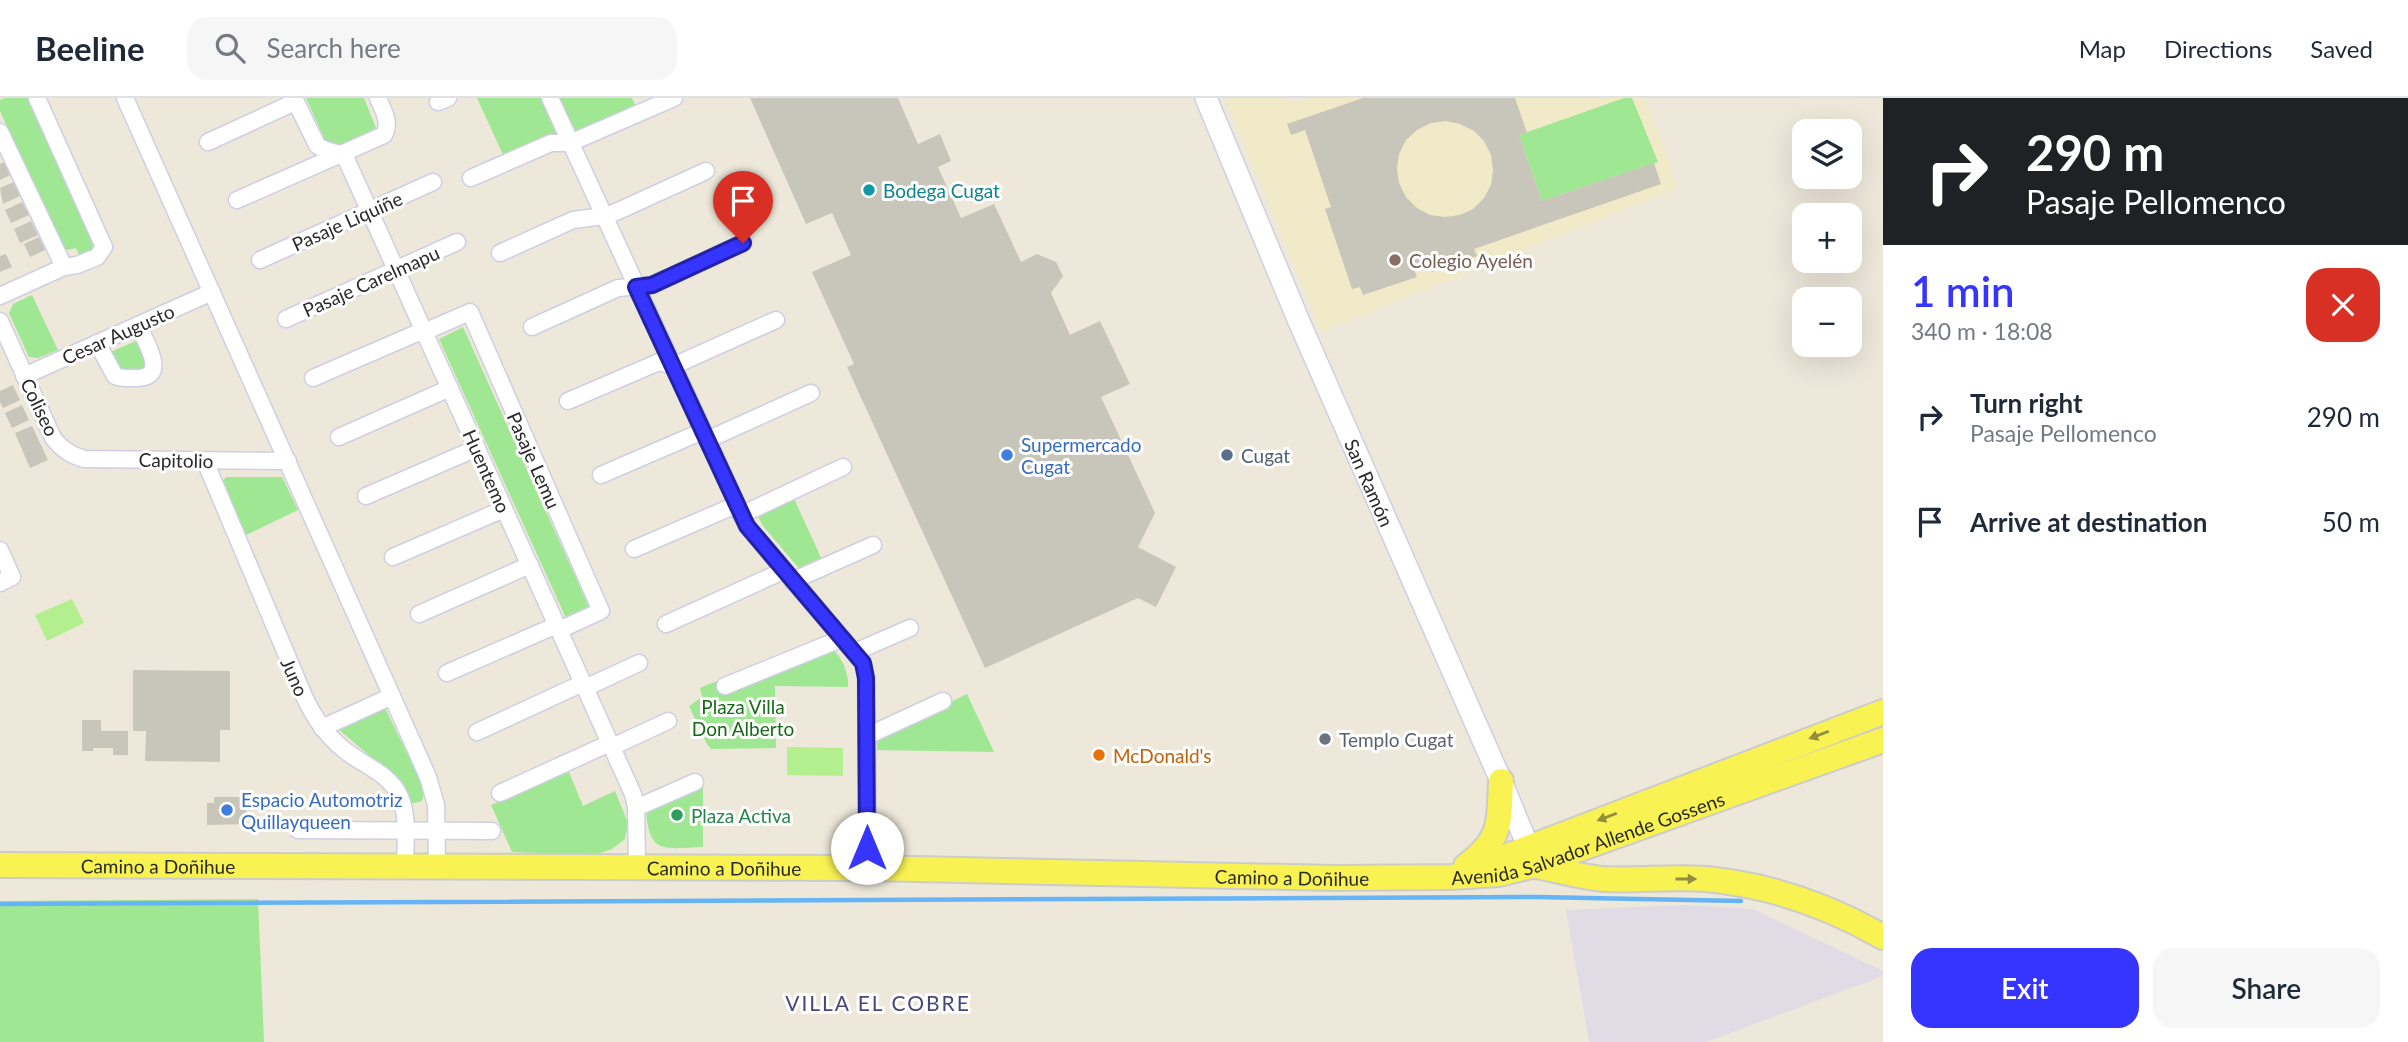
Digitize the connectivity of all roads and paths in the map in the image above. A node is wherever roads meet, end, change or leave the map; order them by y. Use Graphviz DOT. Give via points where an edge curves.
graph roads {
  1 [pos="37,98"];
  2 [pos="125,98"];
  3 [pos="378,98"];
  4 [pos="550,98"];
  5 [pos="674,98"];
  6 [pos="1206,98"];
  7 [pos="294,100"];
  8 [pos="0,132"];
  9 [pos="208,142"];
  10 [pos="570,143"];
  11 [pos="342,155"];
  12 [pos="706,171"];
  13 [pos="471,178"];
  14 [pos="433,182"];
  15 [pos="237,200"];
  16 [pos="370,211"];
  17 [pos="604,216"];
  18 [pos="457,242"];
  19 [pos="743,243"];
  20 [pos="500,253"];
  21 [pos="260,260"];
  22 [pos="64,267"];
  23 [pos="396,270"];
  24 [pos="636,287"];
  25 [pos="212,292"];
  26 [pos="0,296"];
  27 [pos="286,319"];
  28 [pos="776,320"];
  29 [pos="0,321"];
  30 [pos="138,325"];
  31 [pos="532,327"];
  32 [pos="424,331"];
  33 [pos="97,343"];
  34 [pos="673,366"];
  35 [pos="24,376"];
  36 [pos="313,378"];
  37 [pos="450,388"];
  38 [pos="811,393"];
  39 [pos="568,401"];
  40 [pos="705,436"];
  41 [pos="339,437"];
  42 [pos="477,448"];
  43 [pos="66,452"];
  44 [pos="205,461"];
  45 [pos="288,461"];
  46 [pos="843,467"];
  47 [pos="601,475"];
  48 [pos="366,496"];
  49 [pos="504,509"];
  50 [pos="739,510"];
  51 [pos="873,545"];
  52 [pos="0,550"];
  53 [pos="634,550"];
  54 [pos="393,556"];
  55 [pos="530,565"];
  56 [pos="788,576"];
  57 [pos="0,583"];
  58 [pos="419,614"];
  59 [pos="666,624"];
  60 [pos="558,627"];
  61 [pos="910,628"];
  62 [pos="843,638"];
  63 [pos="855,652"];
  64 [pos="639,663"];
  65 [pos="447,673"];
  66 [pos="584,686"];
  67 [pos="725,686"];
  68 [pos="392,696"];
  69 [pos="943,701"];
  70 [pos="1883,712"];
  71 [pos="668,721"];
  72 [pos="322,728"];
  73 [pos="477,732"];
  74 [pos="867,736"];
  75 [pos="1883,740"];
  76 [pos="611,745"];
  77 [pos="695,782"];
  78 [pos="1501,782"];
  79 [pos="500,793"];
  80 [pos="636,808"];
  81 [pos="298,830"];
  82 [pos="405,831"];
  83 [pos="438,831"];
  84 [pos="492,831"];
  85 [pos="1532,856"];
  86 [pos="0,865"];
  87 [pos="437,866"];
  88 [pos="405,867"];
  89 [pos="637,867"];
  90 [pos="868,868"];
  91 [pos="1450,877"];
  92 [pos="1883,937"];
  1 -- 22 [label="street" via="103,244 97,257"];
  2 -- 25 [label="street"];
  3 -- 11 [label="street" via="386,117 384,135"];
  4 -- 10 [label="street"];
  5 -- 10 [label="street"];
  6 -- 78 [label="street, San Ramón"];
  7 -- 9 [label="street"];
  7 -- 11 [label="street" via="317,145"];
  8 -- 22 [label="street"];
  10 -- 13 [label="street" via="551,143"];
  10 -- 17 [label="street"];
  11 -- 15 [label="street"];
  11 -- 16 [label="street, Huentemo"];
  12 -- 17 [label="street"];
  14 -- 16 [label="street, Pasaje Liquiñe"];
  16 -- 21 [label="street, Pasaje Liquiñe"];
  16 -- 23 [label="street, Huentemo"];
  17 -- 20 [label="street" via="573,219"];
  17 -- 24 [label="street"];
  18 -- 23 [label="street, Pasaje Carelmapu"];
  19 -- 24 [label="street" via="652,285"];
  22 -- 26 [label="street"];
  23 -- 27 [label="street, Pasaje Carelmapu"];
  23 -- 32 [label="street, Huentemo"];
  24 -- 31 [label="street" via="618,288"];
  24 -- 34 [label="street"];
  25 -- 30 [label="street, Cesar Augusto"];
  25 -- 45 [label="street"];
  28 -- 34 [label="street"];
  29 -- 35 [label="street, Coliseo"];
  30 -- 33 [label="street, Cesar Augusto"];
  30 -- 33 [label="street" via="155,365 148,377 115,376"];
  32 -- 36 [label="street"];
  32 -- 37 [label="street, Huentemo"];
  32 -- 60 [label="street, Pasaje Lemu" via="470,312 601,611"];
  33 -- 35 [label="street, Cesar Augusto"];
  34 -- 39 [label="street" via="659,362"];
  34 -- 40 [label="street"];
  35 -- 43 [label="street, Coliseo" via="53,438"];
  37 -- 41 [label="street"];
  37 -- 42 [label="street, Huentemo"];
  38 -- 40 [label="street"];
  40 -- 47 [label="street"];
  40 -- 50 [label="street"];
  42 -- 48 [label="street"];
  42 -- 49 [label="street, Huentemo"];
  43 -- 44 [label="street, Capitolio" via="84,459"];
  44 -- 45 [label="street, Capitolio"];
  44 -- 72 [label="street, Juno" via="304,696"];
  45 -- 68 [label="street"];
  46 -- 50 [label="street"];
  49 -- 54 [label="street"];
  49 -- 55 [label="street, Huentemo"];
  50 -- 53 [label="street"];
  50 -- 56 [label="street" via="749,530"];
  51 -- 56 [label="street"];
  52 -- 57 [label="street" via="12,577"];
  55 -- 58 [label="street"];
  55 -- 60 [label="street, Huentemo"];
  56 -- 59 [label="street"];
  56 -- 62 [label="street"];
  60 -- 65 [label="street, Pasaje Lemu"];
  60 -- 66 [label="street, Huentemo"];
  61 -- 63 [label="street"];
  62 -- 63 [label="street"];
  62 -- 67 [label="street"];
  63 -- 74 [label="street" via="866,678"];
  64 -- 66 [label="street"];
  66 -- 73 [label="street"];
  66 -- 76 [label="street, Huentemo"];
  68 -- 72 [label="street"];
  68 -- 83 [label="street" via="434,793"];
  69 -- 74 [label="street"];
  70 -- 85 [label="main road, Avenida Salvador Allende Gossens, one-way"];
  71 -- 76 [label="street"];
  72 -- 82 [label="street, Juno" via="395,788 403,804"];
  74 -- 90 [label="street"];
  75 -- 85 [label="main road, Avenida Salvador Allende Gossens"];
  76 -- 79 [label="street"];
  76 -- 80 [label="street, Huentemo"];
  77 -- 80 [label="street"];
  78 -- 85 [label="street, San Ramón"];
  78 -- 91 [label="main road" via="1493,840"];
  80 -- 89 [label="street, Huentemo"];
  81 -- 82 [label="street"];
  82 -- 83 [label="street"];
  82 -- 88 [label="street, Juno"];
  83 -- 84 [label="street"];
  83 -- 87 [label="street"];
  85 -- 91 [label="main road, Avenida Salvador Allende Gossens" via="1499,874"];
  85 -- 92 [label="main road, one-way" via="1602,879 1706,879 1747,886 1802,899"];
  86 -- 88 [label="main road, Camino a Doñihue"];
  87 -- 88 [label="main road, Camino a Doñihue"];
  87 -- 89 [label="main road, Camino a Doñihue"];
  89 -- 90 [label="main road, Camino a Doñihue"];
  90 -- 91 [label="main road, Camino a Doñihue"];
}
